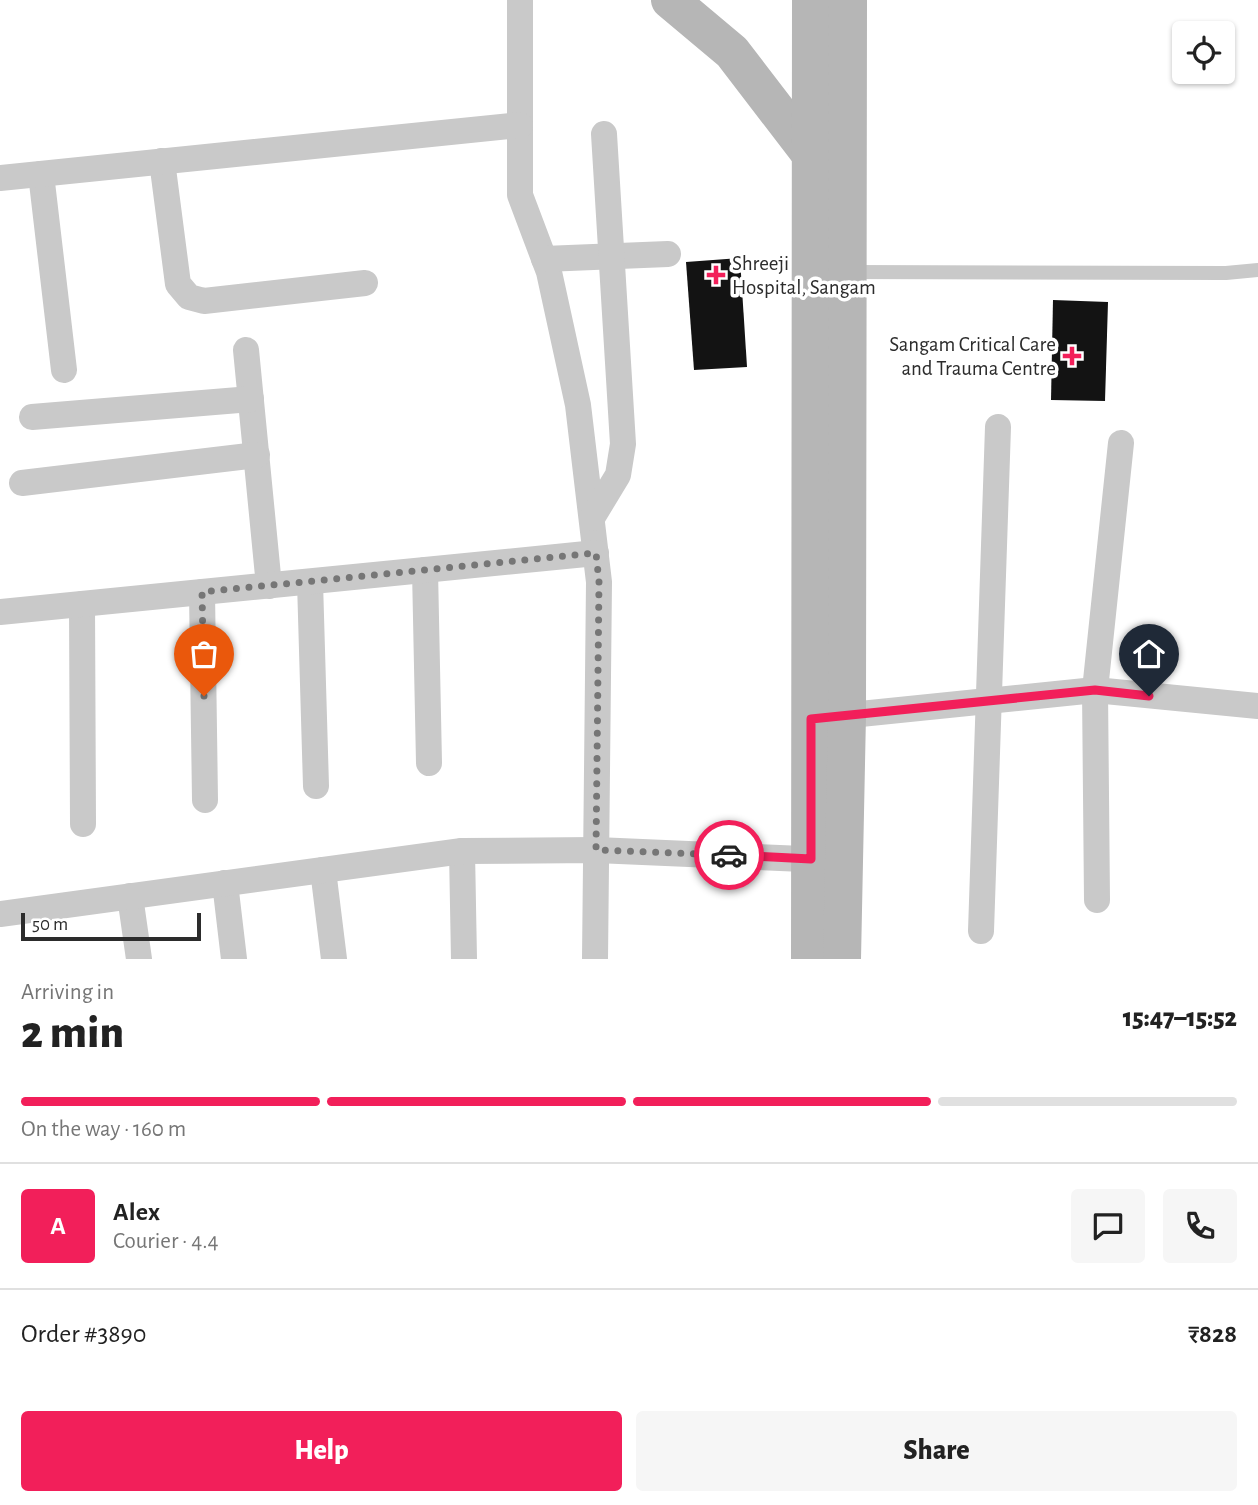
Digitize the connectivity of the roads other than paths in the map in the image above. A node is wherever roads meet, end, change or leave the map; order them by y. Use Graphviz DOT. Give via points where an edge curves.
graph roads {
  1 [pos="520,0"];
  2 [pos="670,0"];
  3 [pos="811,0"];
  4 [pos="848,0"];
  5 [pos="520,125"];
  6 [pos="604,134"];
  7 [pos="811,155"];
  8 [pos="162,162"];
  9 [pos="41,174"];
  10 [pos="0,178"];
  11 [pos="668,254"];
  12 [pos="611,256"];
  13 [pos="544,259"];
  14 [pos="1258,270"];
  15 [pos="847,272"];
  16 [pos="365,283"];
  17 [pos="246,350"];
  18 [pos="64,370"];
  19 [pos="251,399"];
  20 [pos="32,417"];
  21 [pos="998,428"];
  22 [pos="1121,443"];
  23 [pos="257,454"];
  24 [pos="22,483"];
  25 [pos="592,518"];
  26 [pos="596,553"];
  27 [pos="425,570"];
  28 [pos="310,582"];
  29 [pos="269,586"];
  30 [pos="202,592"];
  31 [pos="82,604"];
  32 [pos="0,612"];
  33 [pos="1095,690"];
  34 [pos="990,701"];
  35 [pos="1258,706"];
  36 [pos="829,717"];
  37 [pos="429,763"];
  38 [pos="316,786"];
  39 [pos="205,800"];
  40 [pos="83,824"];
  41 [pos="596,850"];
  42 [pos="462,851"];
  43 [pos="827,860"];
  44 [pos="323,870"];
  45 [pos="225,883"];
  46 [pos="130,896"];
  47 [pos="1097,900"];
  48 [pos="0,914"];
  49 [pos="981,931"];
  50 [pos="139,959"];
  51 [pos="234,959"];
  52 [pos="334,959"];
  53 [pos="464,959"];
  54 [pos="595,959"];
  55 [pos="810,959"];
  56 [pos="842,959"];
  1 -- 5 [label="street"];
  2 -- 7 [label="main road" via="733,52"];
  3 -- 7 [label="main road"];
  4 -- 15 [label="main road"];
  5 -- 8 [label="street"];
  5 -- 13 [label="street" via="520,195"];
  6 -- 12 [label="street"];
  7 -- 36 [label="main road"];
  8 -- 9 [label="street"];
  8 -- 16 [label="street" via="178,284 189,297 204,301"];
  9 -- 10 [label="street"];
  9 -- 18 [label="street"];
  11 -- 12 [label="street"];
  12 -- 13 [label="street"];
  12 -- 25 [label="street" via="623,444 618,475"];
  13 -- 25 [label="street" via="578,405"];
  14 -- 15 [label="lane"];
  15 -- 36 [label="main road"];
  17 -- 19 [label="street"];
  19 -- 20 [label="street"];
  19 -- 23 [label="street"];
  21 -- 34 [label="street"];
  22 -- 33 [label="street"];
  23 -- 24 [label="street"];
  23 -- 29 [label="street"];
  25 -- 26 [label="street"];
  26 -- 27 [label="street"];
  26 -- 41 [label="street"];
  27 -- 28 [label="street"];
  27 -- 37 [label="street"];
  28 -- 29 [label="street"];
  28 -- 38 [label="street"];
  29 -- 30 [label="street"];
  30 -- 31 [label="street"];
  30 -- 39 [label="street"];
  31 -- 32 [label="street"];
  31 -- 40 [label="street"];
  33 -- 34 [label="street"];
  33 -- 35 [label="street"];
  33 -- 47 [label="street"];
  34 -- 36 [label="street"];
  34 -- 49 [label="street"];
  36 -- 43 [label="main road"];
  41 -- 42 [label="street"];
  41 -- 43 [label="street"];
  41 -- 54 [label="street"];
  42 -- 44 [label="street"];
  42 -- 53 [label="street"];
  43 -- 55 [label="main road"];
  43 -- 56 [label="main road"];
  44 -- 45 [label="street"];
  44 -- 52 [label="street"];
  45 -- 46 [label="street"];
  45 -- 51 [label="street"];
  46 -- 48 [label="street"];
  46 -- 50 [label="street"];
}
